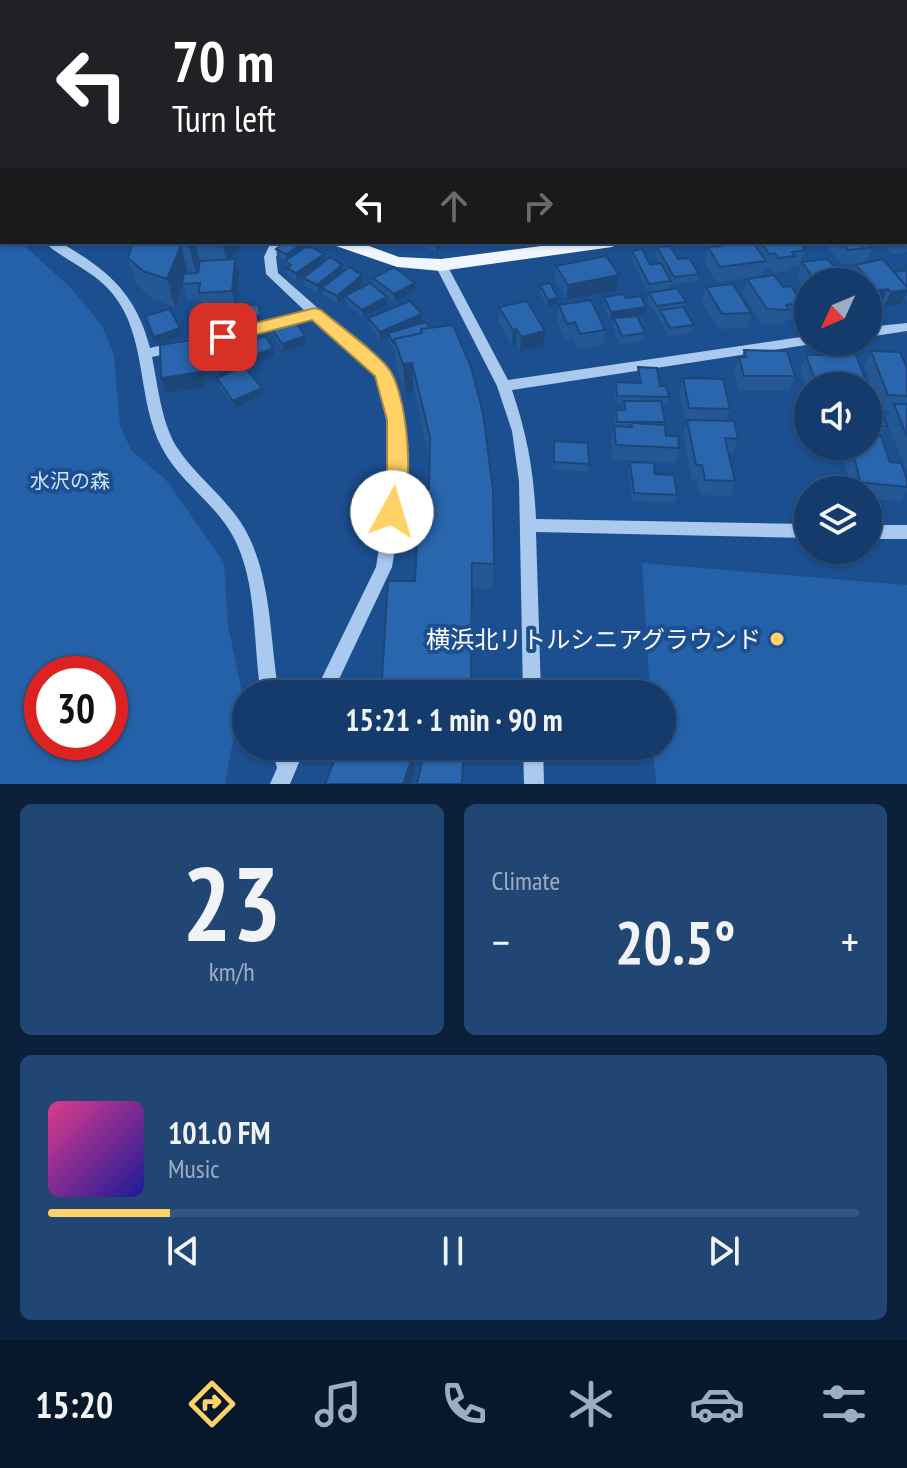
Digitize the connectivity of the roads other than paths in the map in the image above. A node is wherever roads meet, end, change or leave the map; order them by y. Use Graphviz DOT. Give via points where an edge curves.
graph roads {
  1 [pos="53,244"];
  2 [pos="276,244"];
  3 [pos="348,244"];
  4 [pos="485,244"];
  5 [pos="598,244"];
  6 [pos="473,262"];
  7 [pos="441,265"];
  8 [pos="315,314"];
  9 [pos="907,327"];
  10 [pos="882,330"];
  11 [pos="794,343"];
  12 [pos="144,354"];
  13 [pos="504,386"];
  14 [pos="527,525"];
  15 [pos="794,531"];
  16 [pos="882,532"];
  17 [pos="907,532"];
  18 [pos="268,680"];
  19 [pos="330,680"];
  20 [pos="532,680"];
  21 [pos="533,760"];
  22 [pos="534,784"];
  1 -- 12 [label="street" via="116,289 130,310"];
  2 -- 8 [label="street" via="270,257 272,274"];
  3 -- 7 [label="main road" via="397,262"];
  4 -- 6 [label="main road"];
  5 -- 6 [label="main road"];
  6 -- 7 [label="main road"];
  7 -- 13 [label="street"];
  8 -- 12 [label="street"];
  8 -- 19 [label="street" via="383,373 396,420 397,485 384,567"];
  9 -- 10 [label="street"];
  11 -- 13 [label="street"];
  12 -- 18 [label="street" via="162,432 177,460 216,499 243,538 256,582"];
  13 -- 14 [label="street" via="519,431"];
  14 -- 15 [label="street"];
  14 -- 20 [label="street"];
  16 -- 17 [label="street"];
  21 -- 22 [label="street"];
}
